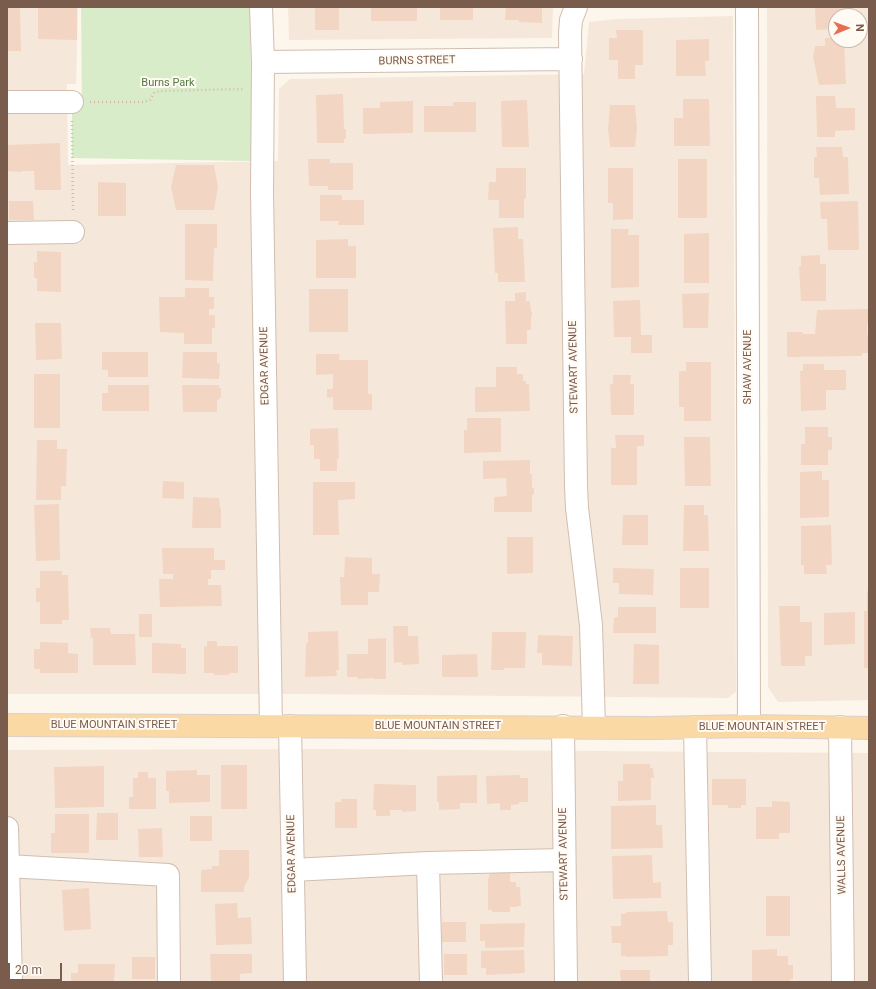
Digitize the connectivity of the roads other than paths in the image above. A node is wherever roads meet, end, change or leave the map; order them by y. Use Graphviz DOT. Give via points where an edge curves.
graph roads {
  1 [pos="261,7"];
  2 [pos="576,7"];
  3 [pos="747,7"];
  4 [pos="570,59"];
  5 [pos="263,62"];
  6 [pos="7,102"];
  7 [pos="72,102"];
  8 [pos="73,232"];
  9 [pos="7,233"];
  10 [pos="7,725"];
  11 [pos="280,726"];
  12 [pos="563,726"];
  13 [pos="749,726"];
  14 [pos="594,727"];
  15 [pos="695,727"];
  16 [pos="840,727"];
  17 [pos="869,728"];
  18 [pos="7,828"];
  19 [pos="564,860"];
  20 [pos="428,863"];
  21 [pos="8,866"];
  22 [pos="293,870"];
  23 [pos="11,982"];
  24 [pos="169,982"];
  25 [pos="295,982"];
  26 [pos="431,982"];
  27 [pos="566,982"];
  28 [pos="700,982"];
  29 [pos="844,982"];
  1 -- 5 [label="street, EDGAR AVENUE"];
  2 -- 4 [label="street, STEWART AVENUE" via="571,20"];
  3 -- 13 [label="street, SHAW AVENUE"];
  4 -- 5 [label="street, BURNS STREET"];
  4 -- 14 [label="street, STEWART AVENUE" via="576,508 591,625"];
  5 -- 11 [label="street, EDGAR AVENUE" via="262,193"];
  6 -- 7 [label="street"];
  8 -- 9 [label="street"];
  10 -- 11 [label="main road, BLUE MOUNTAIN STREET"];
  11 -- 12 [label="main road, BLUE MOUNTAIN STREET"];
  11 -- 22 [label="street, EDGAR AVENUE"];
  12 -- 14 [label="main road, BLUE MOUNTAIN STREET"];
  12 -- 19 [label="street, STEWART AVENUE"];
  13 -- 15 [label="main road, BLUE MOUNTAIN STREET"];
  13 -- 16 [label="main road, BLUE MOUNTAIN STREET"];
  14 -- 15 [label="main road, BLUE MOUNTAIN STREET"];
  15 -- 28 [label="street"];
  16 -- 17 [label="main road, BLUE MOUNTAIN STREET"];
  16 -- 29 [label="street, WALLS AVENUE"];
  18 -- 21 [label="street"];
  19 -- 20 [label="street"];
  19 -- 27 [label="street, STEWART AVENUE"];
  20 -- 22 [label="street"];
  20 -- 26 [label="street"];
  21 -- 23 [label="street"];
  21 -- 24 [label="street" via="168,874"];
  22 -- 25 [label="street, EDGAR AVENUE"];
}
